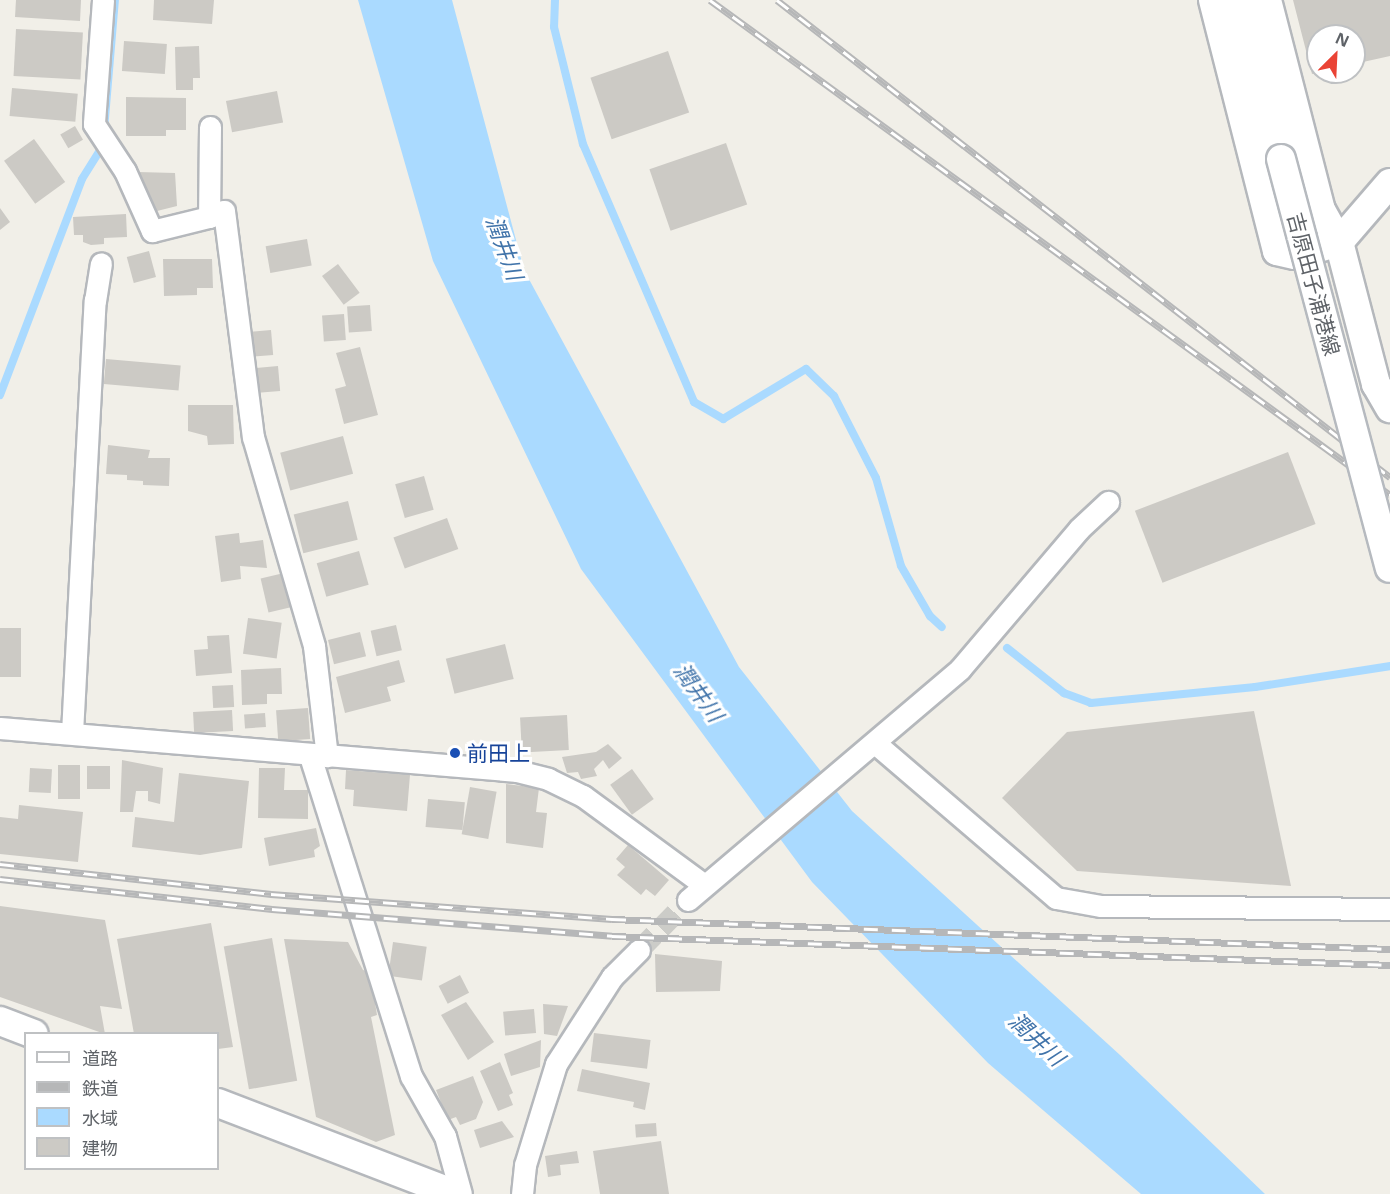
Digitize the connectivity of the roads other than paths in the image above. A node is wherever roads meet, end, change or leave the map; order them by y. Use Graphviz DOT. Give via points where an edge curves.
graph roads {
  1 [pos="103,0"];
  2 [pos="1213,0"];
  3 [pos="1240,0"];
  4 [pos="1267,0"];
  5 [pos="210,127"];
  6 [pos="1390,183"];
  7 [pos="209,217"];
  8 [pos="1340,242"];
  9 [pos="101,263"];
  10 [pos="1390,408"];
  11 [pos="1108,502"];
  12 [pos="1390,568"];
  13 [pos="0,728"];
  14 [pos="72,734"];
  15 [pos="875,742"];
  16 [pos="318,756"];
  17 [pos="704,885"];
  18 [pos="688,900"];
  19 [pos="1390,909"];
  20 [pos="639,950"];
  21 [pos="0,1021"];
  22 [pos="29,1032"];
  23 [pos="219,1104"];
  24 [pos="455,1194"];
  25 [pos="461,1194"];
  26 [pos="522,1194"];
  1 -- 7 [label="street" via="94,124 152,231"];
  2 -- 8 [label="street" via="1277,251 1295,255"];
  3 -- 12 [label="street, 吉原田子浦港線, bridge"];
  4 -- 8 [label="street" via="1321,210"];
  5 -- 7 [label="street"];
  6 -- 8 [label="street"];
  7 -- 16 [label="street" via="224,211 253,437 314,646"];
  8 -- 10 [label="street" via="1376,384"];
  9 -- 14 [label="street" via="95,301"];
  11 -- 15 [label="street" via="1079,529 975,654"];
  13 -- 14 [label="street"];
  14 -- 16 [label="street"];
  15 -- 17 [label="street"];
  15 -- 19 [label="street" via="1056,898 1101,906"];
  16 -- 17 [label="street" via="517,771 548,779 606,812"];
  16 -- 25 [label="street" via="411,1076 445,1136"];
  17 -- 18 [label="street"];
  20 -- 26 [label="street" via="612,977 556,1064 525,1165"];
  21 -- 22 [label="street"];
  23 -- 24 [label="street"];
}
